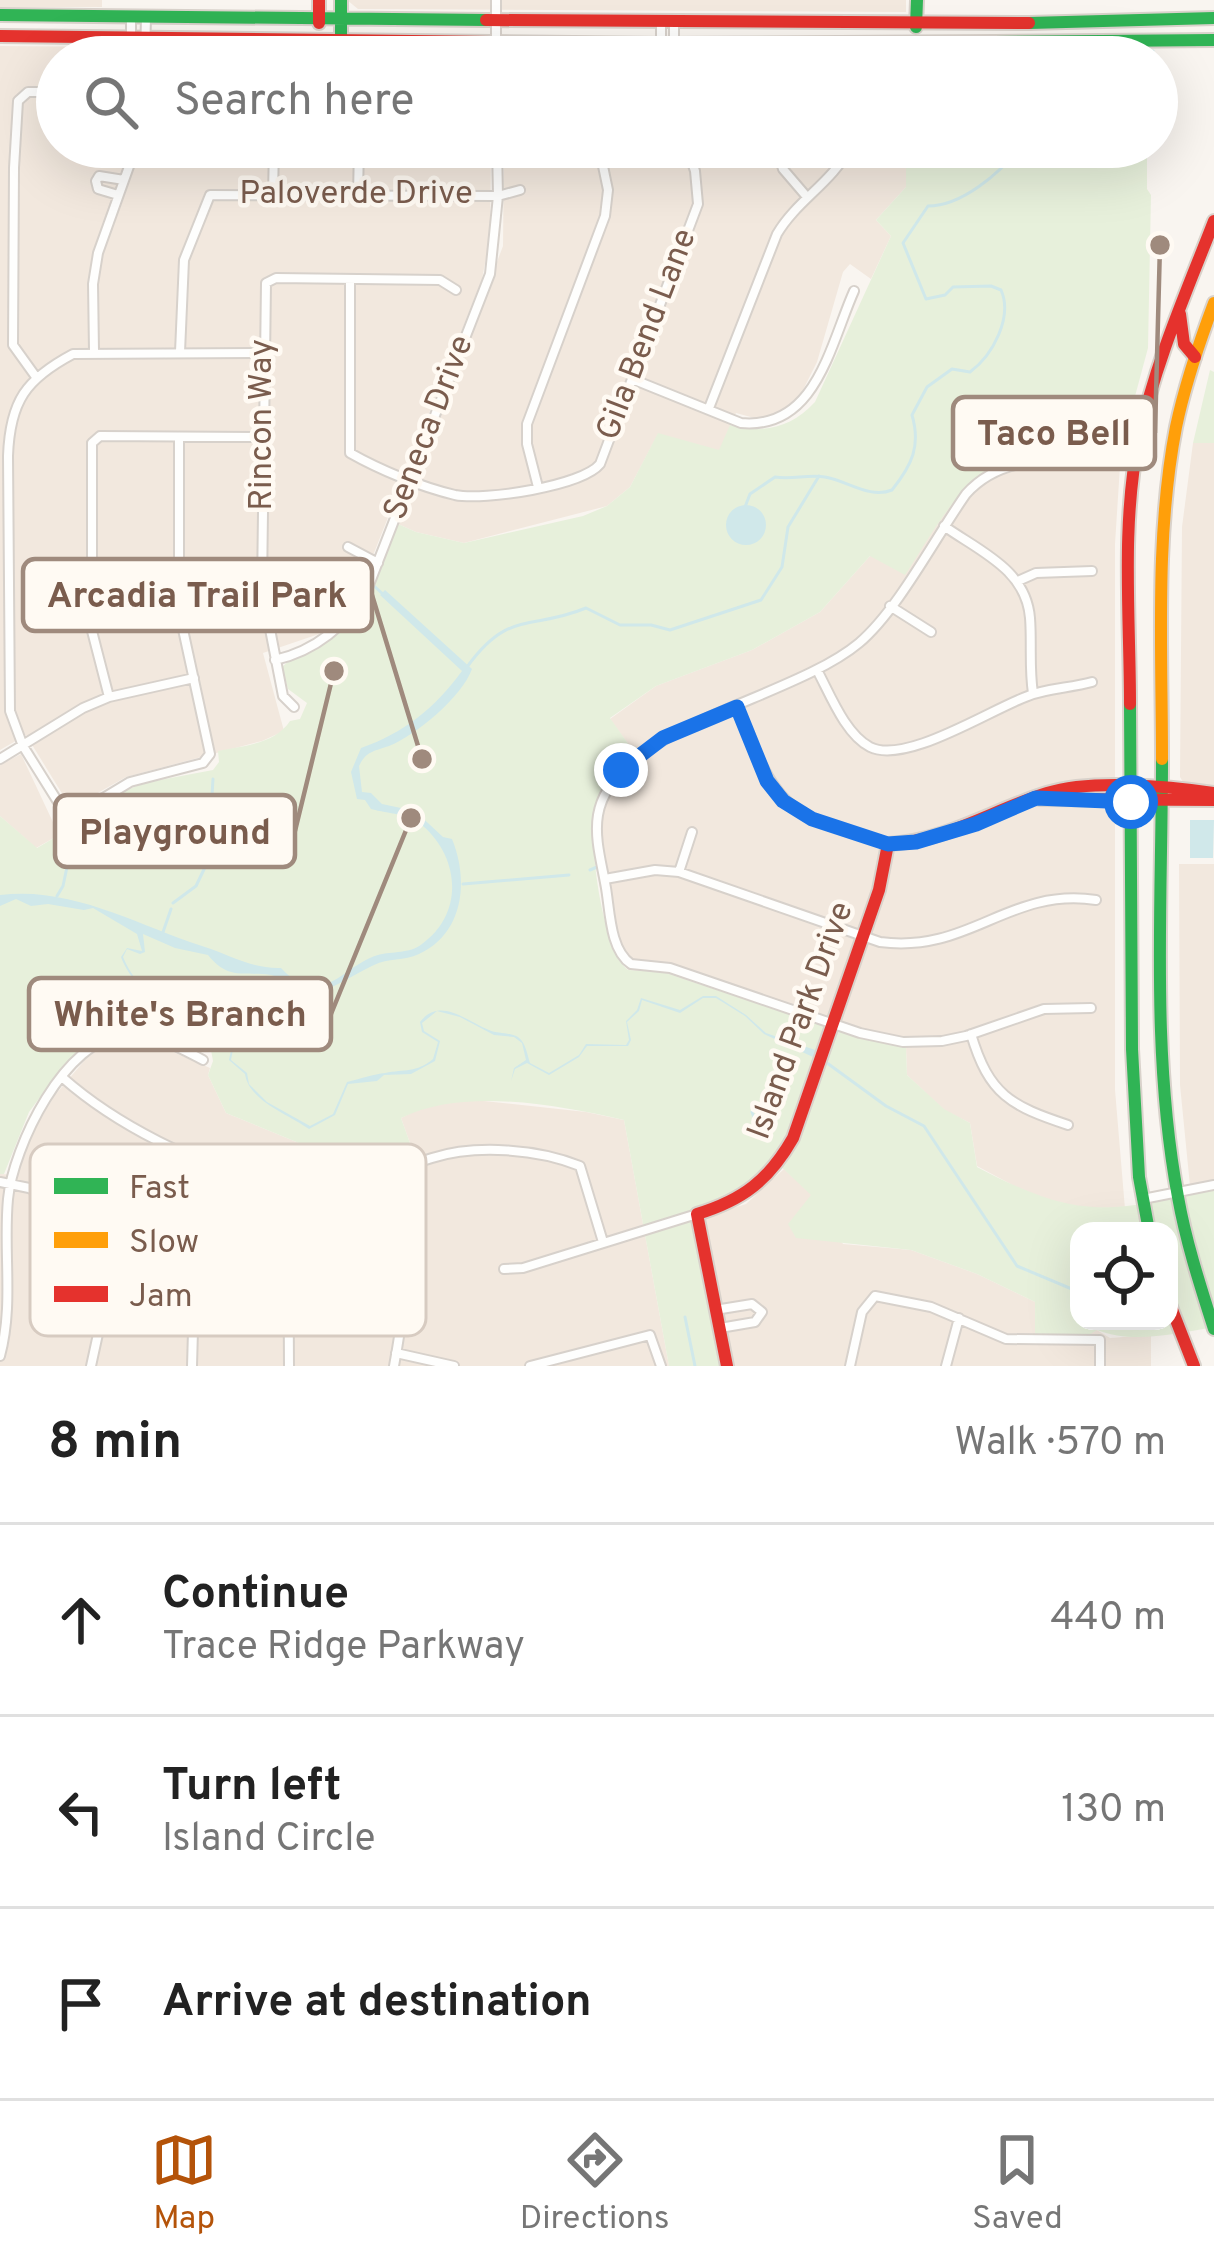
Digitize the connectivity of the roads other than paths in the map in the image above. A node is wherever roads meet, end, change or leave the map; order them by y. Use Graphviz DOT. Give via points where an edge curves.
graph roads {
  1 [pos="57,0"];
  2 [pos="319,0"];
  3 [pos="341,0"];
  4 [pos="496,0"];
  5 [pos="917,0"];
  6 [pos="0,15"];
  7 [pos="57,16"];
  8 [pos="139,17"];
  9 [pos="1214,18"];
  10 [pos="319,20"];
  11 [pos="1142,20"];
  12 [pos="341,21"];
  13 [pos="496,22"];
  14 [pos="1029,22"];
  15 [pos="667,24"];
  16 [pos="916,25"];
  17 [pos="0,36"];
  18 [pos="36,36"];
  19 [pos="138,36"];
  20 [pos="138,36"];
  21 [pos="319,36"];
  22 [pos="340,36"];
  23 [pos="497,36"];
  24 [pos="667,36"];
  25 [pos="916,36"];
  26 [pos="1029,36"];
  27 [pos="1143,36"];
  28 [pos="1214,40"];
  29 [pos="1178,42"];
  30 [pos="36,92"];
  31 [pos="128,168"];
  32 [pos="274,168"];
  33 [pos="359,168"];
  34 [pos="497,168"];
  35 [pos="605,168"];
  36 [pos="691,168"];
  37 [pos="782,168"];
  38 [pos="838,168"];
  39 [pos="124,180"];
  40 [pos="520,190"];
  41 [pos="273,194"];
  42 [pos="358,194"];
  43 [pos="118,195"];
  44 [pos="498,196"];
  45 [pos="807,197"];
  46 [pos="1214,221"];
  47 [pos="350,279"];
  48 [pos="456,290"];
  49 [pos="854,291"];
  50 [pos="1214,302"];
  51 [pos="1179,307"];
  52 [pos="94,351"];
  53 [pos="180,352"];
  54 [pos="263,353"];
  55 [pos="1195,357"];
  56 [pos="36,377"];
  57 [pos="632,379"];
  58 [pos="709,409"];
  59 [pos="178,437"];
  60 [pos="262,437"];
  61 [pos="4,456"];
  62 [pos="1100,462"];
  63 [pos="411,478"];
  64 [pos="538,487"];
  65 [pos="944,526"];
  66 [pos="348,548"];
  67 [pos="378,563"];
  68 [pos="1092,571"];
  69 [pos="1018,581"];
  70 [pos="890,606"];
  71 [pos="931,632"];
  72 [pos="275,660"];
  73 [pos="817,670"];
  74 [pos="194,678"];
  75 [pos="1092,682"];
  76 [pos="1033,693"];
  77 [pos="109,697"];
  78 [pos="294,707"];
  79 [pos="737,707"];
  80 [pos="23,746"];
  81 [pos="0,758"];
  82 [pos="1131,796"];
  83 [pos="1162,796"];
  84 [pos="1214,796"];
  85 [pos="692,832"];
  86 [pos="888,844"];
  87 [pos="679,872"];
  88 [pos="604,879"];
  89 [pos="1096,899"];
  90 [pos="863,937"];
  91 [pos="1091,1008"];
  92 [pos="831,1028"];
  93 [pos="971,1034"];
  94 [pos="203,1060"];
  95 [pos="63,1078"];
  96 [pos="1068,1126"];
  97 [pos="165,1144"];
  98 [pos="426,1162"];
  99 [pos="5,1183"];
  100 [pos="1214,1185"];
  101 [pos="1174,1192"];
  102 [pos="1143,1199"];
  103 [pos="697,1214"];
  104 [pos="1147,1222"];
  105 [pos="603,1242"];
  106 [pos="504,1269"];
  107 [pos="715,1310"];
  108 [pos="959,1318"];
  109 [pos="1178,1326"];
  110 [pos="719,1328"];
  111 [pos="1214,1329"];
  112 [pos="98,1336"];
  113 [pos="193,1336"];
  114 [pos="288,1336"];
  115 [pos="399,1336"];
  116 [pos="396,1353"];
  117 [pos="0,1356"];
  118 [pos="91,1366"];
  119 [pos="192,1366"];
  120 [pos="289,1366"];
  121 [pos="394,1366"];
  122 [pos="454,1366"];
  123 [pos="530,1366"];
  124 [pos="661,1366"];
  125 [pos="727,1366"];
  126 [pos="850,1366"];
  127 [pos="946,1366"];
  128 [pos="1100,1366"];
  129 [pos="1194,1366"];
  1 -- 7 [label="street"];
  2 -- 10 [label="main road"];
  3 -- 12 [label="main road"];
  4 -- 13 [label="street"];
  5 -- 16 [label="main road"];
  6 -- 7 [label="main road"];
  7 -- 8 [label="main road"];
  8 -- 10 [label="main road"];
  8 -- 19 [label="street"];
  8 -- 20 [label="street"];
  9 -- 11 [label="main road"];
  10 -- 12 [label="main road"];
  10 -- 21 [label="main road"];
  11 -- 14 [label="main road"];
  11 -- 27 [label="main road"];
  12 -- 13 [label="main road"];
  12 -- 22 [label="main road"];
  13 -- 15 [label="main road"];
  13 -- 23 [label="street"];
  14 -- 16 [label="main road"];
  14 -- 26 [label="main road"];
  15 -- 16 [label="main road"];
  15 -- 24 [label="street"];
  16 -- 25 [label="main road"];
  17 -- 18 [label="main road"];
  28 -- 29 [label="main road"];
  30 -- 56 [label="street" via="18,100 13,345"];
  31 -- 39 [label="street"];
  32 -- 41 [label="street"];
  33 -- 42 [label="street"];
  34 -- 44 [label="street, Seneca Drive"];
  35 -- 64 [label="street" via="605,216 527,424"];
  36 -- 57 [label="street, Gila Bend Lane" via="698,204"];
  37 -- 45 [label="street"];
  38 -- 45 [label="street"];
  39 -- 43 [label="street"];
  39 -- 43 [label="street" via="96,181"];
  40 -- 44 [label="street, Paloverde Drive"];
  41 -- 42 [label="street, Paloverde Drive"];
  41 -- 53 [label="street, Paloverde Drive" via="206,200 184,260"];
  42 -- 44 [label="street, Paloverde Drive"];
  43 -- 52 [label="street" via="93,284"];
  44 -- 63 [label="street, Seneca Drive" via="490,274"];
  45 -- 58 [label="street" via="777,233"];
  46 -- 51 [label="main road"];
  47 -- 48 [label="street" via="440,280"];
  47 -- 54 [label="street, Rincon Way" via="268,281"];
  47 -- 63 [label="street, Gila Bend Lane" via="347,441 353,455"];
  49 -- 58 [label="street" via="804,402 758,424"];
  50 -- 55 [label="main road"];
  51 -- 55 [label="main road" via="1180,332"];
  51 -- 82 [label="main road" via="1138,443 1129,523"];
  52 -- 53 [label="street"];
  52 -- 56 [label="street"];
  53 -- 54 [label="street"];
  54 -- 60 [label="street, Rincon Way"];
  55 -- 83 [label="main road" via="1166,500"];
  56 -- 61 [label="street" via="20,397"];
  57 -- 58 [label="street"];
  57 -- 64 [label="street, Gila Bend Lane" via="600,464"];
  59 -- 60 [label="street"];
  59 -- 74 [label="street" via="179,610"];
  59 -- 77 [label="street" via="100,436 92,443 92,614"];
  60 -- 72 [label="street, Rincon Way" via="262,588"];
  61 -- 80 [label="street" via="10,711"];
  62 -- 65 [label="street" via="1001,468 972,487"];
  63 -- 64 [label="street, Gila Bend Lane" via="469,496"];
  63 -- 67 [label="street, Seneca Drive"];
  65 -- 69 [label="street"];
  65 -- 70 [label="street"];
  66 -- 67 [label="street"];
  67 -- 72 [label="street, Seneca Drive" via="343,623"];
  68 -- 69 [label="street"];
  69 -- 76 [label="street" via="1030,613"];
  70 -- 71 [label="street"];
  70 -- 73 [label="street" via="864,638"];
  72 -- 78 [label="street, Rincon Way" via="283,696"];
  73 -- 76 [label="street" via="860,739 889,752"];
  73 -- 79 [label="street"];
  74 -- 77 [label="street"];
  74 -- 80 [label="street" via="209,759 130,782 72,817"];
  75 -- 76 [label="street"];
  77 -- 80 [label="street"];
  79 -- 86 [label="street" via="783,801"];
  79 -- 88 [label="street" via="663,738 621,770 599,811"];
  80 -- 81 [label="street"];
  82 -- 83 [label="main road"];
  82 -- 86 [label="main road" via="1052,790 976,824"];
  82 -- 102 [label="main road" via="1132,1048"];
  83 -- 84 [label="main road"];
  83 -- 101 [label="main road" via="1165,1124"];
  85 -- 87 [label="street"];
  86 -- 90 [label="main road, Island Park Drive"];
  87 -- 88 [label="street"];
  87 -- 90 [label="street"];
  88 -- 92 [label="street" via="626,961 670,968"];
  89 -- 90 [label="street" via="1045,898 916,945"];
  90 -- 92 [label="main road, Island Park Drive"];
  91 -- 93 [label="street" via="1044,1009"];
  92 -- 93 [label="street" via="903,1042"];
  92 -- 103 [label="main road, Island Park Drive" via="772,1174 738,1202"];
  93 -- 96 [label="street" via="985,1073 1008,1101"];
  94 -- 95 [label="street" via="163,1040 123,1035 86,1051"];
  95 -- 97 [label="street" via="94,1106"];
  95 -- 99 [label="street"];
  98 -- 105 [label="street" via="467,1150 580,1166"];
  99 -- 117 [label="street" via="8,1300"];
  100 -- 101 [label="street"];
  101 -- 102 [label="street"];
  101 -- 111 [label="main road"];
  102 -- 104 [label="main road"];
  103 -- 105 [label="street, Island Park Drive"];
  103 -- 107 [label="main road"];
  105 -- 106 [label="street, Island Park Drive"];
  107 -- 110 [label="main road"];
  107 -- 110 [label="street" via="752,1304 763,1312 754,1322"];
  108 -- 126 [label="street" via="875,1296 862,1312"];
  108 -- 127 [label="street"];
  108 -- 128 [label="street" via="1006,1339 1100,1340"];
  109 -- 129 [label="main road"];
  110 -- 125 [label="main road"];
  112 -- 118 [label="street"];
  113 -- 119 [label="street"];
  114 -- 120 [label="street"];
  115 -- 116 [label="street"];
  116 -- 121 [label="street"];
  116 -- 122 [label="street"];
  123 -- 124 [label="street" via="650,1335"];
}
